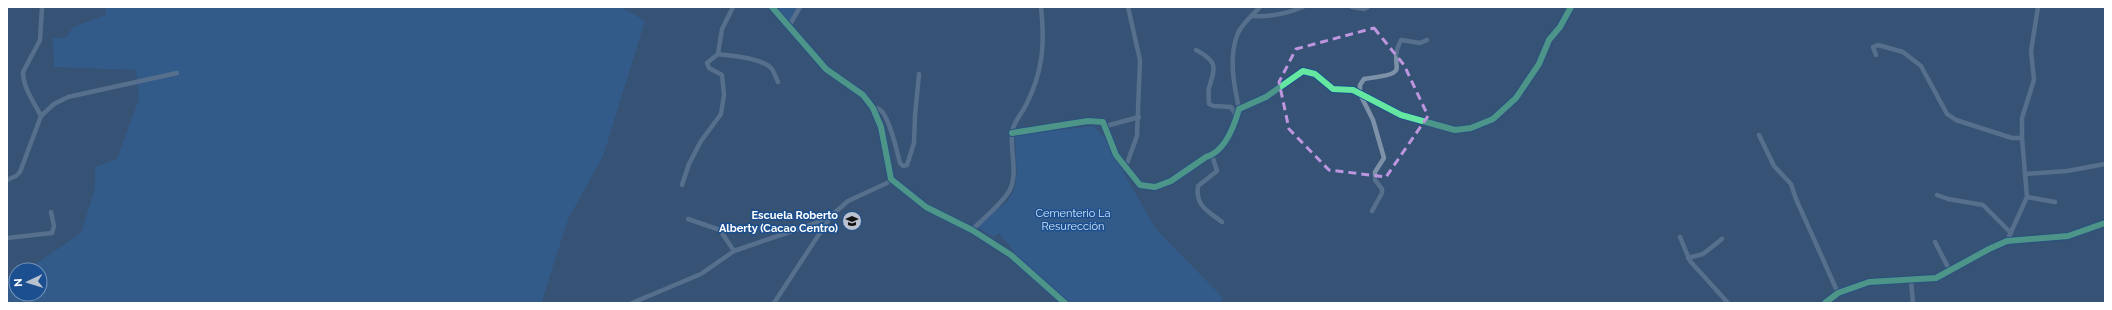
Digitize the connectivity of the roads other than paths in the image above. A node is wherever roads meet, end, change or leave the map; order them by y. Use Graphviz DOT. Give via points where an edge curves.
graph roads {
  1 [pos="42,7"];
  2 [pos="733,7"];
  3 [pos="772,7"];
  4 [pos="800,7"];
  5 [pos="1041,7"];
  6 [pos="1128,7"];
  7 [pos="1260,7"];
  8 [pos="1303,7"];
  9 [pos="1352,7"];
  10 [pos="1368,7"];
  11 [pos="1571,7"];
  12 [pos="2038,7"];
  13 [pos="1252,16"];
  14 [pos="789,26"];
  15 [pos="1427,40"];
  16 [pos="1196,50"];
  17 [pos="718,54"];
  18 [pos="1876,55"];
  19 [pos="177,73"];
  20 [pos="919,74"];
  21 [pos="778,82"];
  22 [pos="1360,94"];
  23 [pos="873,108"];
  24 [pos="1239,109"];
  25 [pos="41,116"];
  26 [pos="1139,117"];
  27 [pos="1237,117"];
  28 [pos="1106,126"];
  29 [pos="1012,132"];
  30 [pos="1759,135"];
  31 [pos="2022,138"];
  32 [pos="1212,156"];
  33 [pos="2105,164"];
  34 [pos="1125,169"];
  35 [pos="2025,174"];
  36 [pos="891,178"];
  37 [pos="7,180"];
  38 [pos="682,185"];
  39 [pos="1937,195"];
  40 [pos="2027,197"];
  41 [pos="2055,202"];
  42 [pos="1372,211"];
  43 [pos="51,212"];
  44 [pos="832,215"];
  45 [pos="688,219"];
  46 [pos="1222,222"];
  47 [pos="2105,223"];
  48 [pos="972,230"];
  49 [pos="2011,233"];
  50 [pos="7,238"];
  51 [pos="1680,238"];
  52 [pos="1722,239"];
  53 [pos="1935,242"];
  54 [pos="2007,242"];
  55 [pos="734,251"];
  56 [pos="1688,258"];
  57 [pos="1950,271"];
  58 [pos="1911,281"];
  59 [pos="1838,293"];
  60 [pos="632,303"];
  61 [pos="774,303"];
  62 [pos="1065,303"];
  63 [pos="1728,303"];
  64 [pos="1824,303"];
  65 [pos="1913,303"];
  1 -- 25 [label="street" via="40,40 23,78 24,85"];
  2 -- 17 [label="street" via="722,29"];
  3 -- 14 [label="street"];
  4 -- 14 [label="street"];
  5 -- 29 [label="street" via="1044,37 1040,69"];
  6 -- 26 [label="street" via="1140,60"];
  7 -- 13 [label="street"];
  8 -- 13 [label="street" via="1286,14"];
  9 -- 10 [label="street"];
  11 -- 22 [label="street" via="1549,40 1539,64 1525,87 1493,119 1471,128 1455,130 1401,116"];
  12 -- 31 [label="street" via="2031,51 2034,80 2022,118"];
  13 -- 24 [label="street" via="1238,32 1234,47 1232,74"];
  14 -- 23 [label="street" via="826,69 863,95"];
  15 -- 22 [label="street" via="1420,43 1400,40 1396,48 1396,73 1364,79 1360,85"];
  16 -- 27 [label="street" via="1206,55 1214,68 1209,89 1209,104 1231,107"];
  17 -- 21 [label="street" via="763,63 771,68"];
  17 -- 38 [label="street" via="707,63 709,68 722,75 724,81 721,114 701,141"];
  18 -- 31 [label="street" via="1873,47 1878,45 1903,52 1921,66 1947,114 1956,120 2012,138"];
  19 -- 25 [label="street" via="68,97 54,104"];
  20 -- 23 [label="street" via="914,143 907,165 903,166 900,163 883,113 880,109"];
  22 -- 24 [label="street" via="1353,90 1333,89 1315,74 1303,71 1266,97"];
  22 -- 42 [label="street" via="1373,120 1384,158 1375,172 1375,180 1382,193"];
  23 -- 36 [label="street" via="881,127"];
  24 -- 27 [label="street"];
  25 -- 37 [label="street" via="20,172"];
  26 -- 28 [label="street"];
  26 -- 34 [label="street" via="1137,136"];
  27 -- 32 [label="street" via="1223,146"];
  28 -- 29 [label="street" via="1103,122 1088,121"];
  28 -- 34 [label="street" via="1116,155"];
  29 -- 48 [label="street" via="1013,178 1009,192"];
  30 -- 59 [label="street" via="1774,166 1791,184"];
  31 -- 35 [label="street"];
  32 -- 34 [label="street" via="1206,157 1171,181 1155,187 1140,185"];
  32 -- 46 [label="street" via="1217,171 1198,186 1196,196 1202,206"];
  33 -- 35 [label="street" via="2067,171"];
  35 -- 40 [label="street"];
  36 -- 44 [label="street" via="887,183 848,201"];
  36 -- 48 [label="street" via="926,207"];
  39 -- 49 [label="street" via="1983,205"];
  40 -- 41 [label="street"];
  40 -- 49 [label="street"];
  43 -- 50 [label="street" via="54,226 52,233"];
  44 -- 55 [label="street"];
  44 -- 61 [label="street"];
  45 -- 55 [label="street" via="720,230"];
  47 -- 54 [label="street" via="2068,236"];
  48 -- 62 [label="street" via="1011,255"];
  49 -- 54 [label="street"];
  51 -- 56 [label="street"];
  52 -- 56 [label="street" via="1703,254"];
  53 -- 57 [label="street"];
  54 -- 57 [label="street"];
  55 -- 60 [label="street" via="701,274"];
  56 -- 63 [label="street"];
  57 -- 58 [label="street" via="1936,278"];
  58 -- 59 [label="street" via="1869,282"];
  58 -- 65 [label="street"];
  59 -- 64 [label="street"];
}
